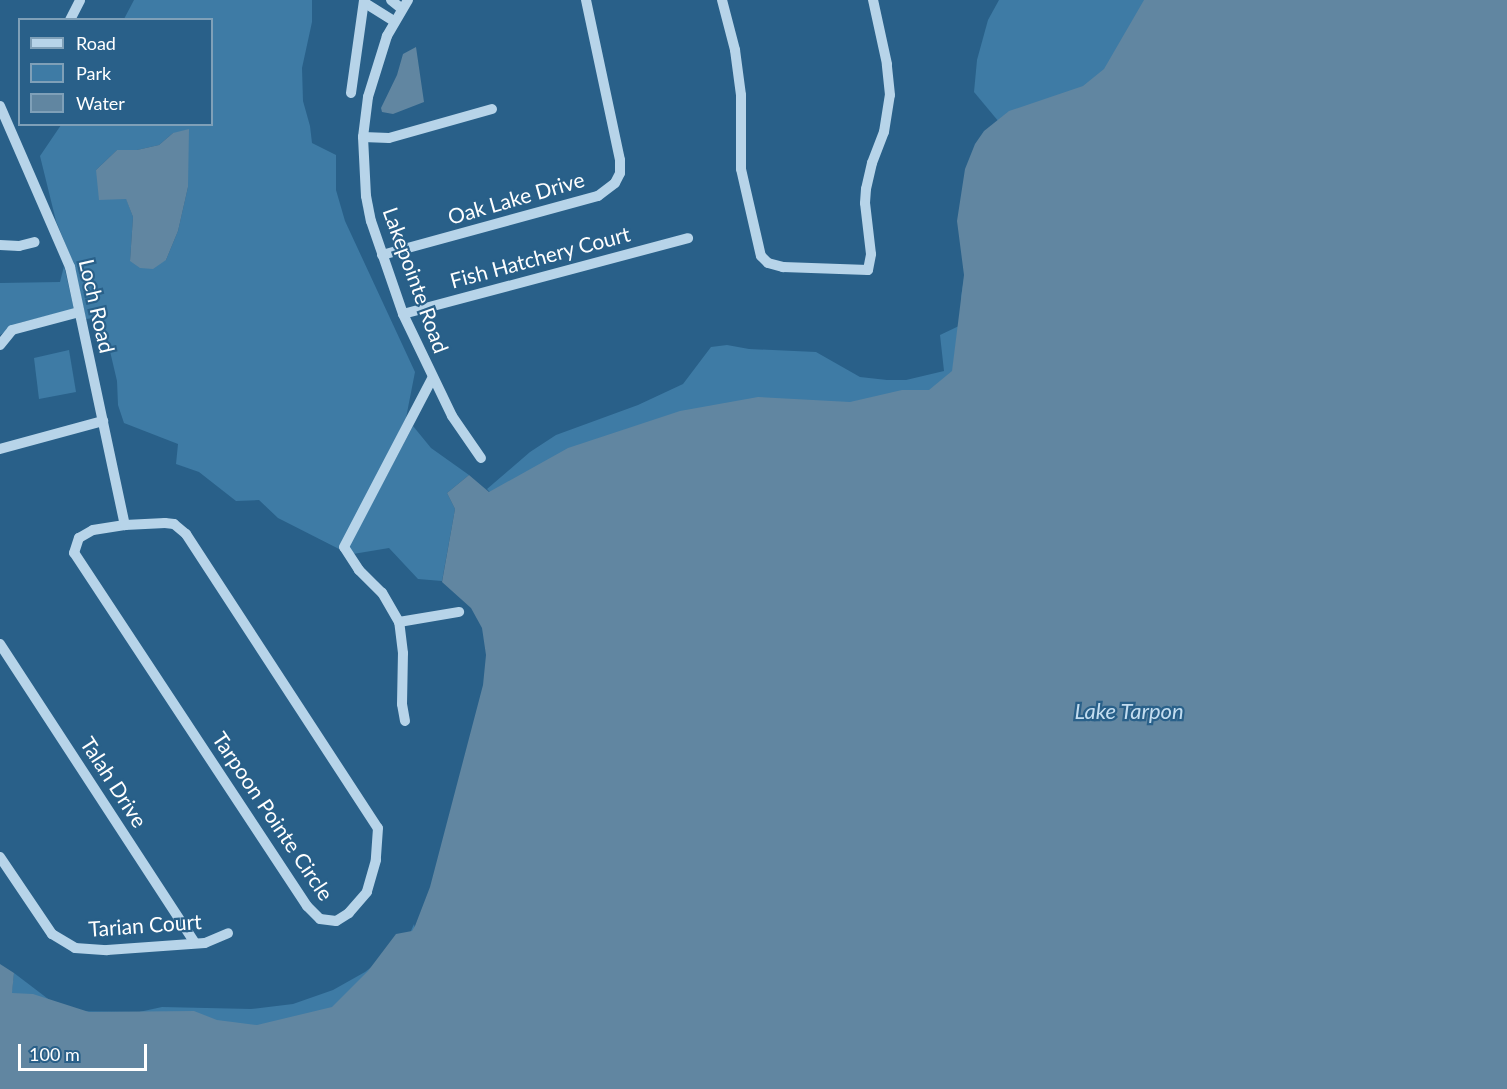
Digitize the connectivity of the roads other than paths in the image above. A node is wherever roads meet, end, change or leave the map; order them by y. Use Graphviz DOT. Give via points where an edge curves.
graph roads {
  1 [pos="80,0"];
  2 [pos="391,0"];
  3 [pos="586,0"];
  4 [pos="722,0"];
  5 [pos="873,0"];
  6 [pos="364,2"];
  7 [pos="405,4"];
  8 [pos="71,18"];
  9 [pos="394,21"];
  10 [pos="351,93"];
  11 [pos="0,106"];
  12 [pos="492,109"];
  13 [pos="363,137"];
  14 [pos="688,238"];
  15 [pos="35,242"];
  16 [pos="0,245"];
  17 [pos="382,255"];
  18 [pos="79,312"];
  19 [pos="403,314"];
  20 [pos="0,345"];
  21 [pos="432,379"];
  22 [pos="102,420"];
  23 [pos="0,449"];
  24 [pos="481,458"];
  25 [pos="125,525"];
  26 [pos="459,612"];
  27 [pos="399,622"];
  28 [pos="0,644"];
  29 [pos="405,721"];
  30 [pos="0,857"];
  31 [pos="228,933"];
  32 [pos="195,943"];
  1 -- 8 [label="street"];
  2 -- 7 [label="street"];
  3 -- 17 [label="street, Oak Lake Drive" via="620,160 615,183 598,196"];
  4 -- 5 [label="street" via="735,50 741,95 741,169 757,245 768,263 783,267 868,270 871,254 864,203 890,95"];
  6 -- 9 [label="street"];
  6 -- 10 [label="street"];
  7 -- 9 [label="street, Lakepointe Road"];
  9 -- 13 [label="street, Lakepointe Road" via="374,75"];
  11 -- 18 [label="street, Loch Road" via="70,267"];
  12 -- 13 [label="street" via="389,138"];
  13 -- 17 [label="street, Lakepointe Road" via="366,196"];
  14 -- 19 [label="street, Fish Hatchery Court"];
  15 -- 16 [label="street"];
  17 -- 19 [label="street, Lakepointe Road"];
  18 -- 20 [label="street" via="12,330"];
  18 -- 22 [label="street, Loch Road"];
  19 -- 21 [label="street, Lakepointe Road"];
  21 -- 24 [label="street"];
  21 -- 27 [label="street, Lakepointe Road" via="344,547"];
  22 -- 23 [label="street"];
  22 -- 25 [label="street, Loch Road"];
  25 -- 25 [label="street, Tarpoon Pointe Circle" via="84,534 75,546 79,563 307,906 320,919 336,921 350,913 367,892 376,860 378,828 186,534 174,524"];
  26 -- 27 [label="street"];
  27 -- 29 [label="street, Lakepointe Road"];
  28 -- 32 [label="street, Talah Drive"];
  30 -- 32 [label="street, Tarian Court" via="52,934 75,948 107,950"];
  31 -- 32 [label="street, Tarian Court"];
}
